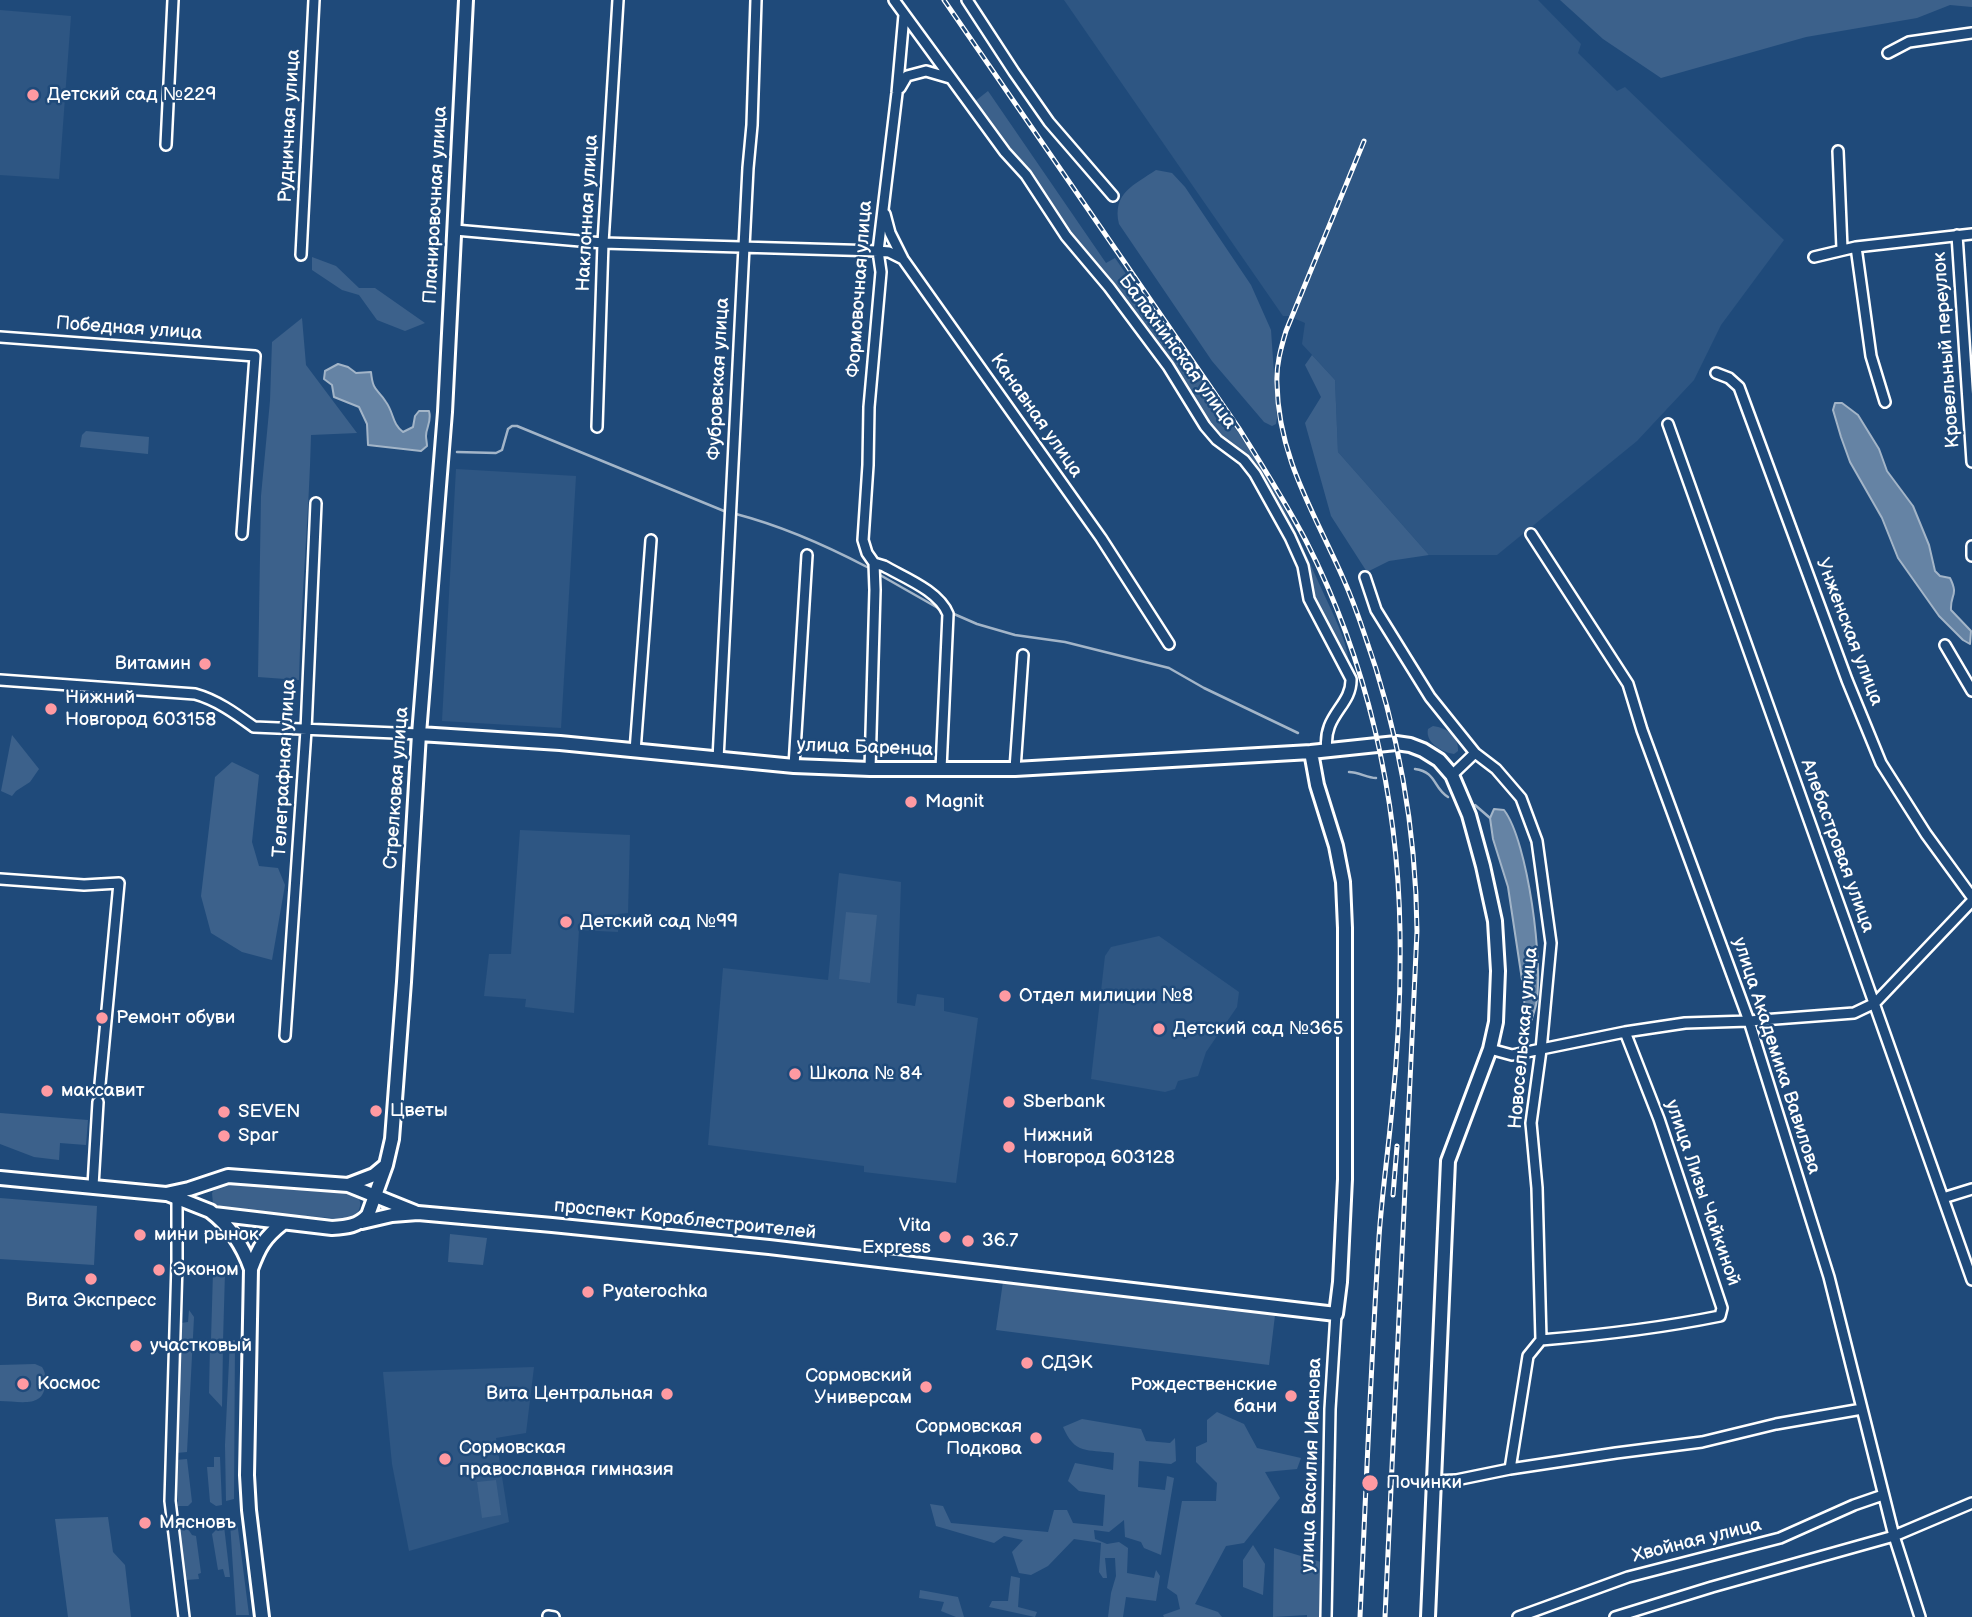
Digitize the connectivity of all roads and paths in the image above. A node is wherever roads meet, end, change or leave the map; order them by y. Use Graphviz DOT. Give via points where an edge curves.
graph roads {
  1 [pos="173,0"];
  2 [pos="314,0"];
  3 [pos="466,0"];
  4 [pos="618,0"];
  5 [pos="756,0"];
  6 [pos="894,0"];
  7 [pos="967,0"];
  8 [pos="904,15"];
  9 [pos="1972,33"];
  10 [pos="1888,53"];
  11 [pos="950,78"];
  12 [pos="897,93"];
  13 [pos="166,145"];
  14 [pos="1838,151"];
  15 [pos="1113,196"];
  16 [pos="883,206"];
  17 [pos="455,230"];
  18 [pos="1972,234"];
  19 [pos="1957,235"];
  20 [pos="603,243"];
  21 [pos="1856,247"];
  22 [pos="745,248"];
  23 [pos="1842,250"];
  24 [pos="878,251"];
  25 [pos="301,255"];
  26 [pos="1814,257"];
  27 [pos="903,259"];
  28 [pos="0,337"];
  29 [pos="1716,373"];
  30 [pos="1885,402"];
  31 [pos="445,412"];
  32 [pos="1668,424"];
  33 [pos="597,427"];
  34 [pos="1972,462"];
  35 [pos="316,503"];
  36 [pos="242,534"];
  37 [pos="1531,534"];
  38 [pos="651,540"];
  39 [pos="1972,546"];
  40 [pos="807,555"];
  41 [pos="1972,556"];
  42 [pos="874,564"];
  43 [pos="1365,577"];
  44 [pos="1168,644"];
  45 [pos="1945,645"];
  46 [pos="1023,655"];
  47 [pos="0,680"];
  48 [pos="1972,691"];
  49 [pos="306,730"];
  50 [pos="419,734"];
  51 [pos="1327,750"];
  52 [pos="635,751"];
  53 [pos="1311,752"];
  54 [pos="1475,753"];
  55 [pos="718,759"];
  56 [pos="794,765"];
  57 [pos="870,769"];
  58 [pos="941,769"];
  59 [pos="1015,769"];
  60 [pos="1452,775"];
  61 [pos="0,879"];
  62 [pos="1972,899"];
  63 [pos="1875,1003"];
  64 [pos="1749,1021"];
  65 [pos="1625,1032"];
  66 [pos="285,1036"];
  67 [pos="1490,1049"];
  68 [pos="1541,1049"];
  69 [pos="100,1084"];
  70 [pos="98,1102"];
  71 [pos="386,1165"];
  72 [pos="0,1178"];
  73 [pos="214,1180"];
  74 [pos="348,1185"];
  75 [pos="93,1186"];
  76 [pos="1972,1189"];
  77 [pos="172,1196"];
  78 [pos="376,1197"];
  79 [pos="1943,1198"];
  80 [pos="212,1213"];
  81 [pos="418,1213"];
  82 [pos="362,1222"];
  83 [pos="283,1223"];
  84 [pos="251,1269"];
  85 [pos="1972,1280"];
  86 [pos="1336,1314"];
  87 [pos="1541,1340"];
  88 [pos="1862,1409"];
  89 [pos="1510,1469"];
  90 [pos="1433,1481"];
  91 [pos="1883,1495"];
  92 [pos="1972,1503"];
  93 [pos="1894,1536"];
  94 [pos="548,1616"];
  95 [pos="184,1617"];
  96 [pos="262,1617"];
  97 [pos="554,1617"];
  98 [pos="1326,1617"];
  99 [pos="1428,1617"];
  100 [pos="1518,1617"];
  101 [pos="1615,1617"];
  102 [pos="1920,1617"];
  1 -- 13 [label="street"];
  2 -- 25 [label="street, Рудничная улица"];
  3 -- 17 [label="street, Планировочная улица"];
  4 -- 20 [label="street, Наклонная улица"];
  5 -- 22 [label="street, Фубровская улица"];
  6 -- 8 [label="street, Балахнинская улица"];
  7 -- 15 [label="street" via="1049,122"];
  8 -- 11 [label="street, Балахнинская улица"];
  8 -- 12 [label="street, Формовочная улица"];
  9 -- 10 [label="street" via="1909,42"];
  11 -- 12 [label="street" via="926,71 907,76"];
  11 -- 51 [label="street, Балахнинская улица" via="1168,366 1205,426 1255,474 1290,537 1303,566 1309,599 1351,679 1351,688 1328,728"];
  12 -- 16 [label="street, Формовочная улица"];
  14 -- 23 [label="street"];
  16 -- 24 [label="street, Формовочная улица"];
  16 -- 27 [label="street, Канавная улица"];
  17 -- 20 [label="street"];
  17 -- 31 [label="street, Планировочная улица"];
  18 -- 19 [label="street"];
  19 -- 21 [label="street"];
  19 -- 34 [label="street, Кровельный переулок"];
  20 -- 22 [label="street"];
  20 -- 33 [label="street, Наклонная улица"];
  21 -- 23 [label="street"];
  21 -- 30 [label="street" via="1871,356"];
  22 -- 24 [label="street"];
  22 -- 55 [label="street, Фубровская улица"];
  23 -- 26 [label="street"];
  24 -- 27 [label="street"];
  24 -- 42 [label="street, Формовочная улица" via="881,272 863,540"];
  27 -- 44 [label="street, Канавная улица" via="1101,538"];
  28 -- 36 [label="street, Победная улица" via="255,356"];
  29 -- 62 [label="street, Унженская улица" via="1739,387 1881,763"];
  31 -- 50 [label="street, Стрелковая улица"];
  32 -- 63 [label="street, Алебастровая улица"];
  35 -- 49 [label="street, Телеграфная улица"];
  37 -- 64 [label="street, улица Академика Вавилова" via="1628,684"];
  38 -- 52 [label="street"];
  39 -- 41 [label="street"];
  40 -- 56 [label="street"];
  42 -- 57 [label="street, Формовочная улица"];
  42 -- 58 [label="street" via="937,597 947,614"];
  43 -- 54 [label="street, Новосельская улица" via="1376,610 1430,697"];
  45 -- 48 [label="street"];
  46 -- 59 [label="street"];
  47 -- 49 [label="street" via="195,694 235,712 254,727"];
  49 -- 50 [label="street"];
  49 -- 66 [label="street, Телеграфная улица"];
  50 -- 52 [label="street, улица Баренца"];
  50 -- 71 [label="street, Стрелковая улица" via="392,1139"];
  51 -- 53 [label="street, улица Баренца"];
  51 -- 60 [label="street, улица Баренца" via="1410,745 1439,761"];
  52 -- 55 [label="street, улица Баренца"];
  53 -- 59 [label="street, улица Баренца"];
  53 -- 86 [label="street" via="1341,868 1345,917 1345,1180"];
  54 -- 60 [label="street"];
  54 -- 68 [label="street, Новосельская улица" via="1521,798 1537,841 1551,943"];
  55 -- 56 [label="street, улица Баренца"];
  56 -- 57 [label="street, улица Баренца"];
  57 -- 58 [label="street, улица Баренца"];
  58 -- 59 [label="street, улица Баренца"];
  60 -- 67 [label="street" via="1469,815 1495,921 1498,971"];
  61 -- 69 [label="street" via="119,883"];
  62 -- 63 [label="street"];
  63 -- 64 [label="street" via="1853,1013"];
  63 -- 79 [label="street, Алебастровая улица"];
  64 -- 65 [label="street" via="1685,1023"];
  64 -- 88 [label="street, улица Академика Вавилова" via="1829,1277"];
  65 -- 68 [label="street"];
  65 -- 87 [label="street, улица Лизы Чайкиной" via="1659,1119 1722,1308 1720,1316"];
  67 -- 68 [label="street" via="1512,1055"];
  67 -- 90 [label="street" via="1448,1161"];
  68 -- 87 [label="street, Новосельская улица" via="1531,1124"];
  70 -- 75 [label="street"];
  71 -- 74 [label="street"];
  71 -- 78 [label="street, Стрелковая улица"];
  72 -- 75 [label="street"];
  73 -- 74 [label="street" via="228,1177"];
  73 -- 77 [label="street"];
  73 -- 80 [label="street" via="205,1196"];
  74 -- 78 [label="street"];
  75 -- 77 [label="street"];
  76 -- 79 [label="street"];
  77 -- 80 [label="street"];
  77 -- 95 [label="street" via="177,1263 170,1502"];
  78 -- 81 [label="street"];
  78 -- 82 [label="street, Стрелковая улица"];
  79 -- 85 [label="street, Алебастровая улица"];
  80 -- 83 [label="street, проспект Кораблестроителей"];
  80 -- 84 [label="street" via="233,1233"];
  81 -- 82 [label="street, проспект Кораблестроителей"];
  81 -- 86 [label="street, проспект Кораблестроителей" via="769,1247"];
  82 -- 83 [label="street, проспект Кораблестроителей" via="332,1228"];
  83 -- 84 [label="street" via="269,1234"];
  84 -- 96 [label="street" via="247,1475"];
  86 -- 98 [label="street, улица Василия Иванова"];
  87 -- 89 [label="street, Новосельская улица" via="1528,1356"];
  88 -- 89 [label="street" via="1702,1442"];
  88 -- 91 [label="street, улица Академика Вавилова"];
  89 -- 90 [label="street"];
  90 -- 99 [label="street"];
  91 -- 93 [label="street, улица Академика Вавилова"];
  91 -- 100 [label="street, Хвойная улица" via="1780,1538 1628,1577"];
  92 -- 93 [label="street"];
  93 -- 101 [label="street"];
  93 -- 102 [label="street, улица Академика Вавилова"];
  94 -- 97 [label="street"];
}
